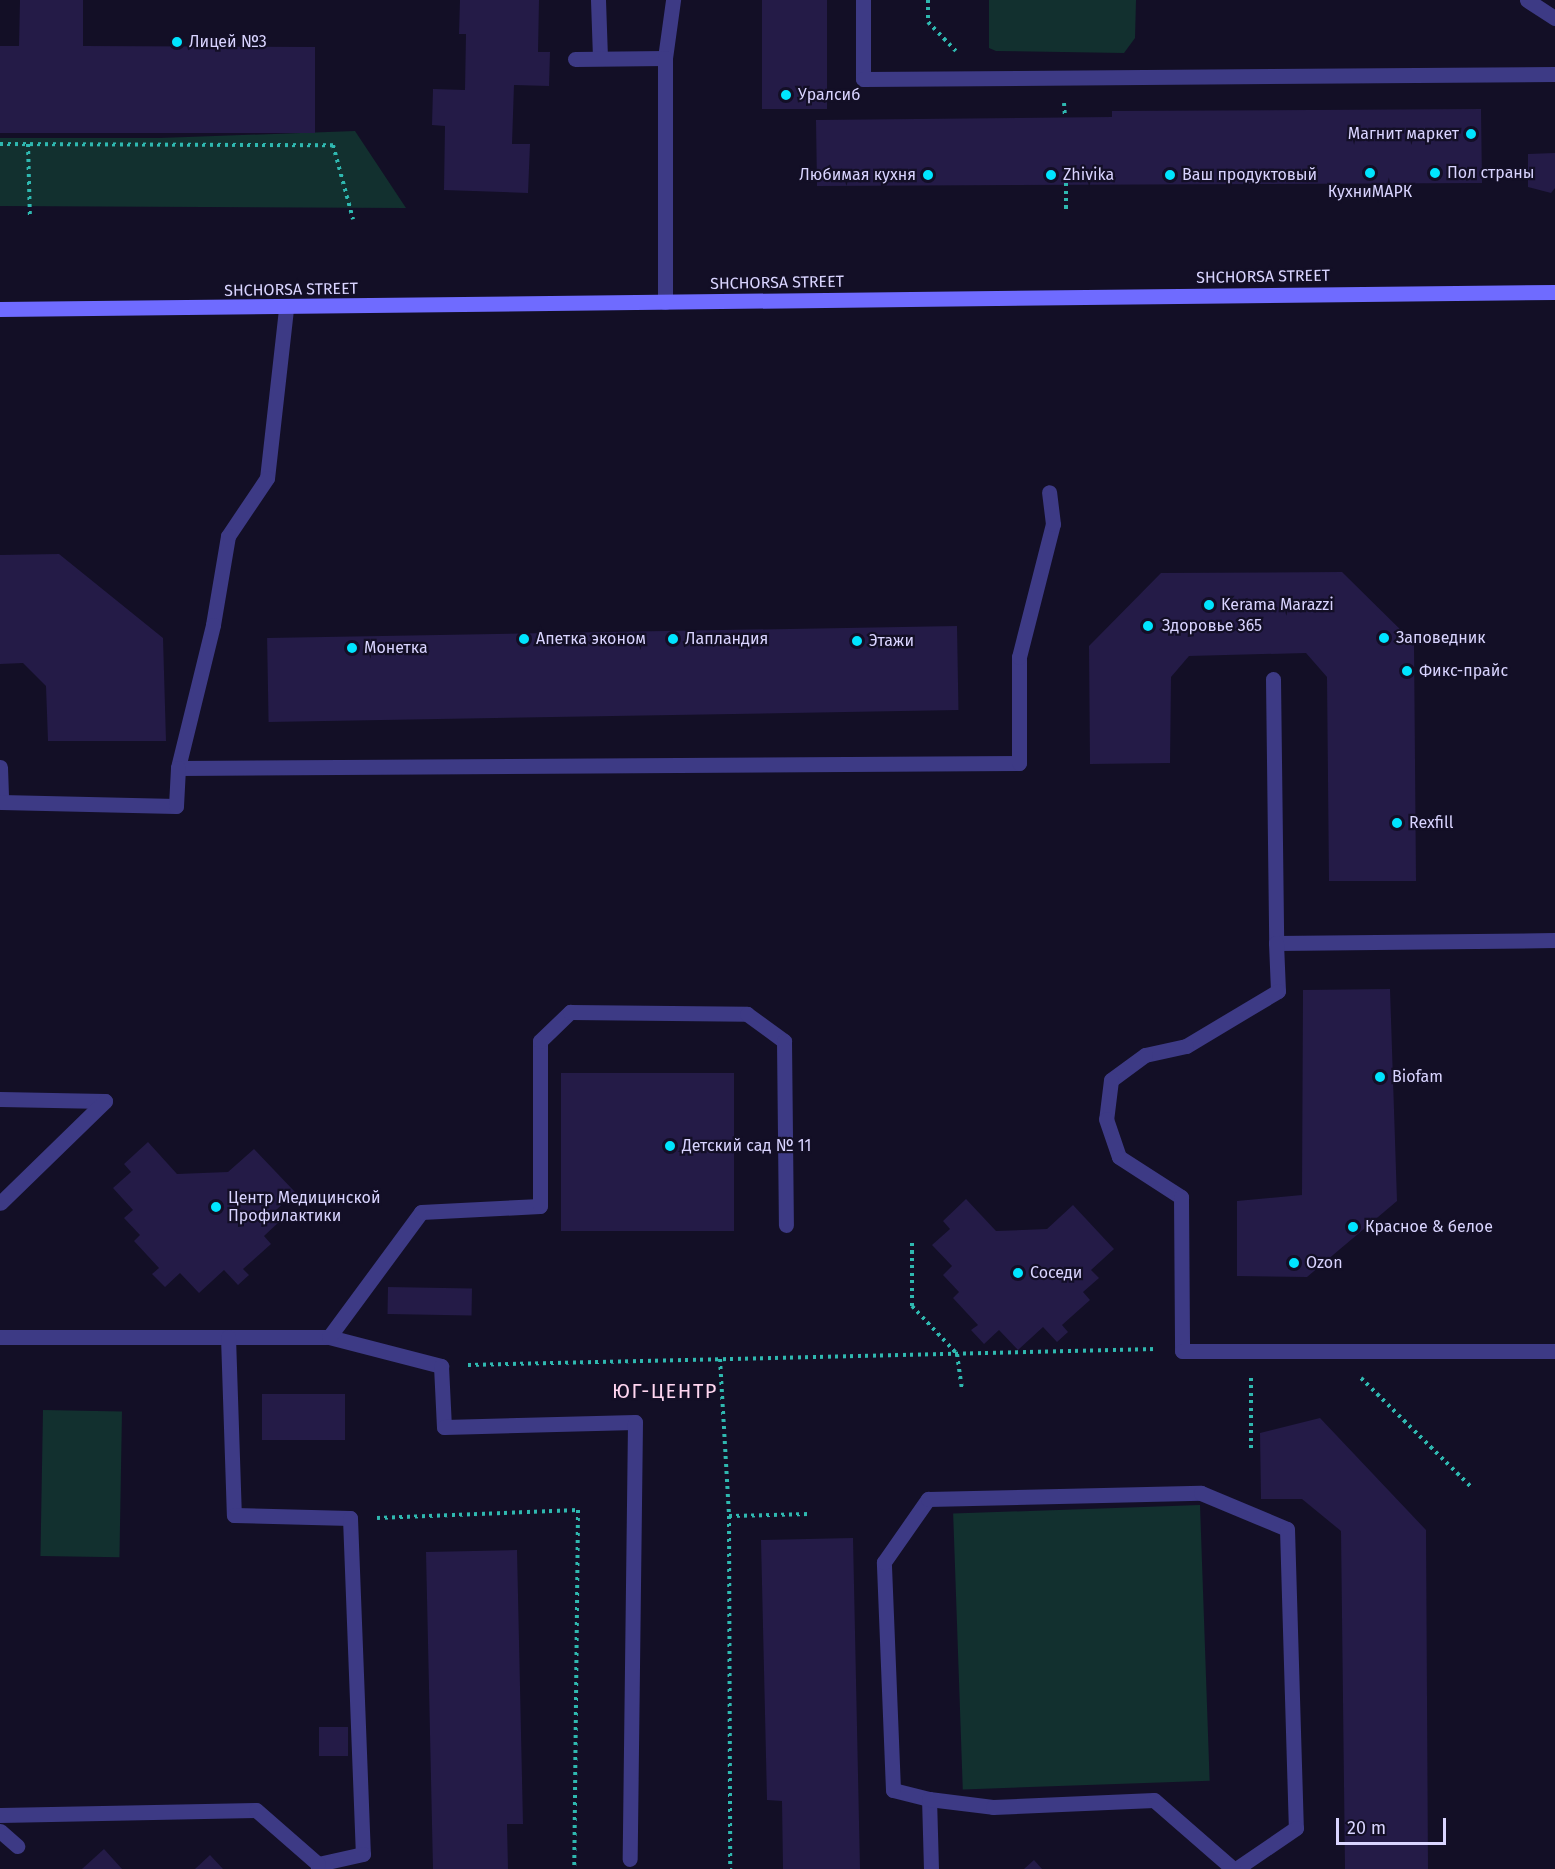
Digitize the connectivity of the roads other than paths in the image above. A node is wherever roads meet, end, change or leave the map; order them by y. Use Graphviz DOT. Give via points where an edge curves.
graph roads {
  1 [pos="598,0"];
  2 [pos="673,0"];
  3 [pos="863,0"];
  4 [pos="1527,0"];
  5 [pos="1540,4"];
  6 [pos="1555,18"];
  7 [pos="600,58"];
  8 [pos="665,58"];
  9 [pos="575,59"];
  10 [pos="1555,74"];
  11 [pos="1555,292"];
  12 [pos="665,302"];
  13 [pos="0,309"];
  14 [pos="286,309"];
  15 [pos="1049,492"];
  16 [pos="1273,679"];
  17 [pos="0,767"];
  18 [pos="178,768"];
  19 [pos="1555,940"];
  20 [pos="1275,943"];
  21 [pos="0,1099"];
  22 [pos="0,1203"];
  23 [pos="786,1225"];
  24 [pos="0,1337"];
  25 [pos="228,1337"];
  26 [pos="329,1337"];
  27 [pos="1555,1351"];
  28 [pos="929,1799"];
  29 [pos="0,1815"];
  30 [pos="0,1832"];
  31 [pos="17,1846"];
  32 [pos="630,1859"];
  33 [pos="318,1866"];
  34 [pos="931,1869"];
  35 [pos="1235,1869"];
  1 -- 7 [label="lane"];
  2 -- 8 [label="lane"];
  3 -- 10 [label="lane" via="863,79"];
  4 -- 5 [label="lane"];
  5 -- 6 [label="lane"];
  7 -- 8 [label="lane"];
  7 -- 9 [label="lane"];
  8 -- 12 [label="lane"];
  11 -- 12 [label="main road, SHCHORSA STREET"];
  12 -- 14 [label="main road, SHCHORSA STREET"];
  13 -- 14 [label="main road, SHCHORSA STREET"];
  14 -- 18 [label="lane" via="267,478 228,536 213,625"];
  15 -- 18 [label="lane" via="1053,524 1019,657 1019,763"];
  16 -- 20 [label="lane"];
  17 -- 18 [label="lane" via="1,802 176,806"];
  19 -- 20 [label="lane"];
  20 -- 27 [label="lane" via="1278,991 1186,1046 1146,1055 1111,1080 1106,1119 1119,1157 1181,1197 1182,1351"];
  21 -- 22 [label="lane" via="105,1101"];
  23 -- 26 [label="lane" via="784,1041 747,1014 570,1012 540,1041 540,1206 421,1212"];
  24 -- 25 [label="lane"];
  25 -- 26 [label="lane"];
  25 -- 33 [label="lane" via="234,1515 350,1518 363,1854"];
  26 -- 32 [label="lane" via="441,1366 444,1427 635,1422"];
  28 -- 34 [label="lane"];
  28 -- 35 [label="lane" via="993,1808 1154,1800"];
  28 -- 35 [label="lane" via="893,1790 884,1562 928,1499 1201,1493 1287,1529 1296,1828"];
  29 -- 33 [label="lane" via="256,1810"];
  30 -- 31 [label="lane"];
}
